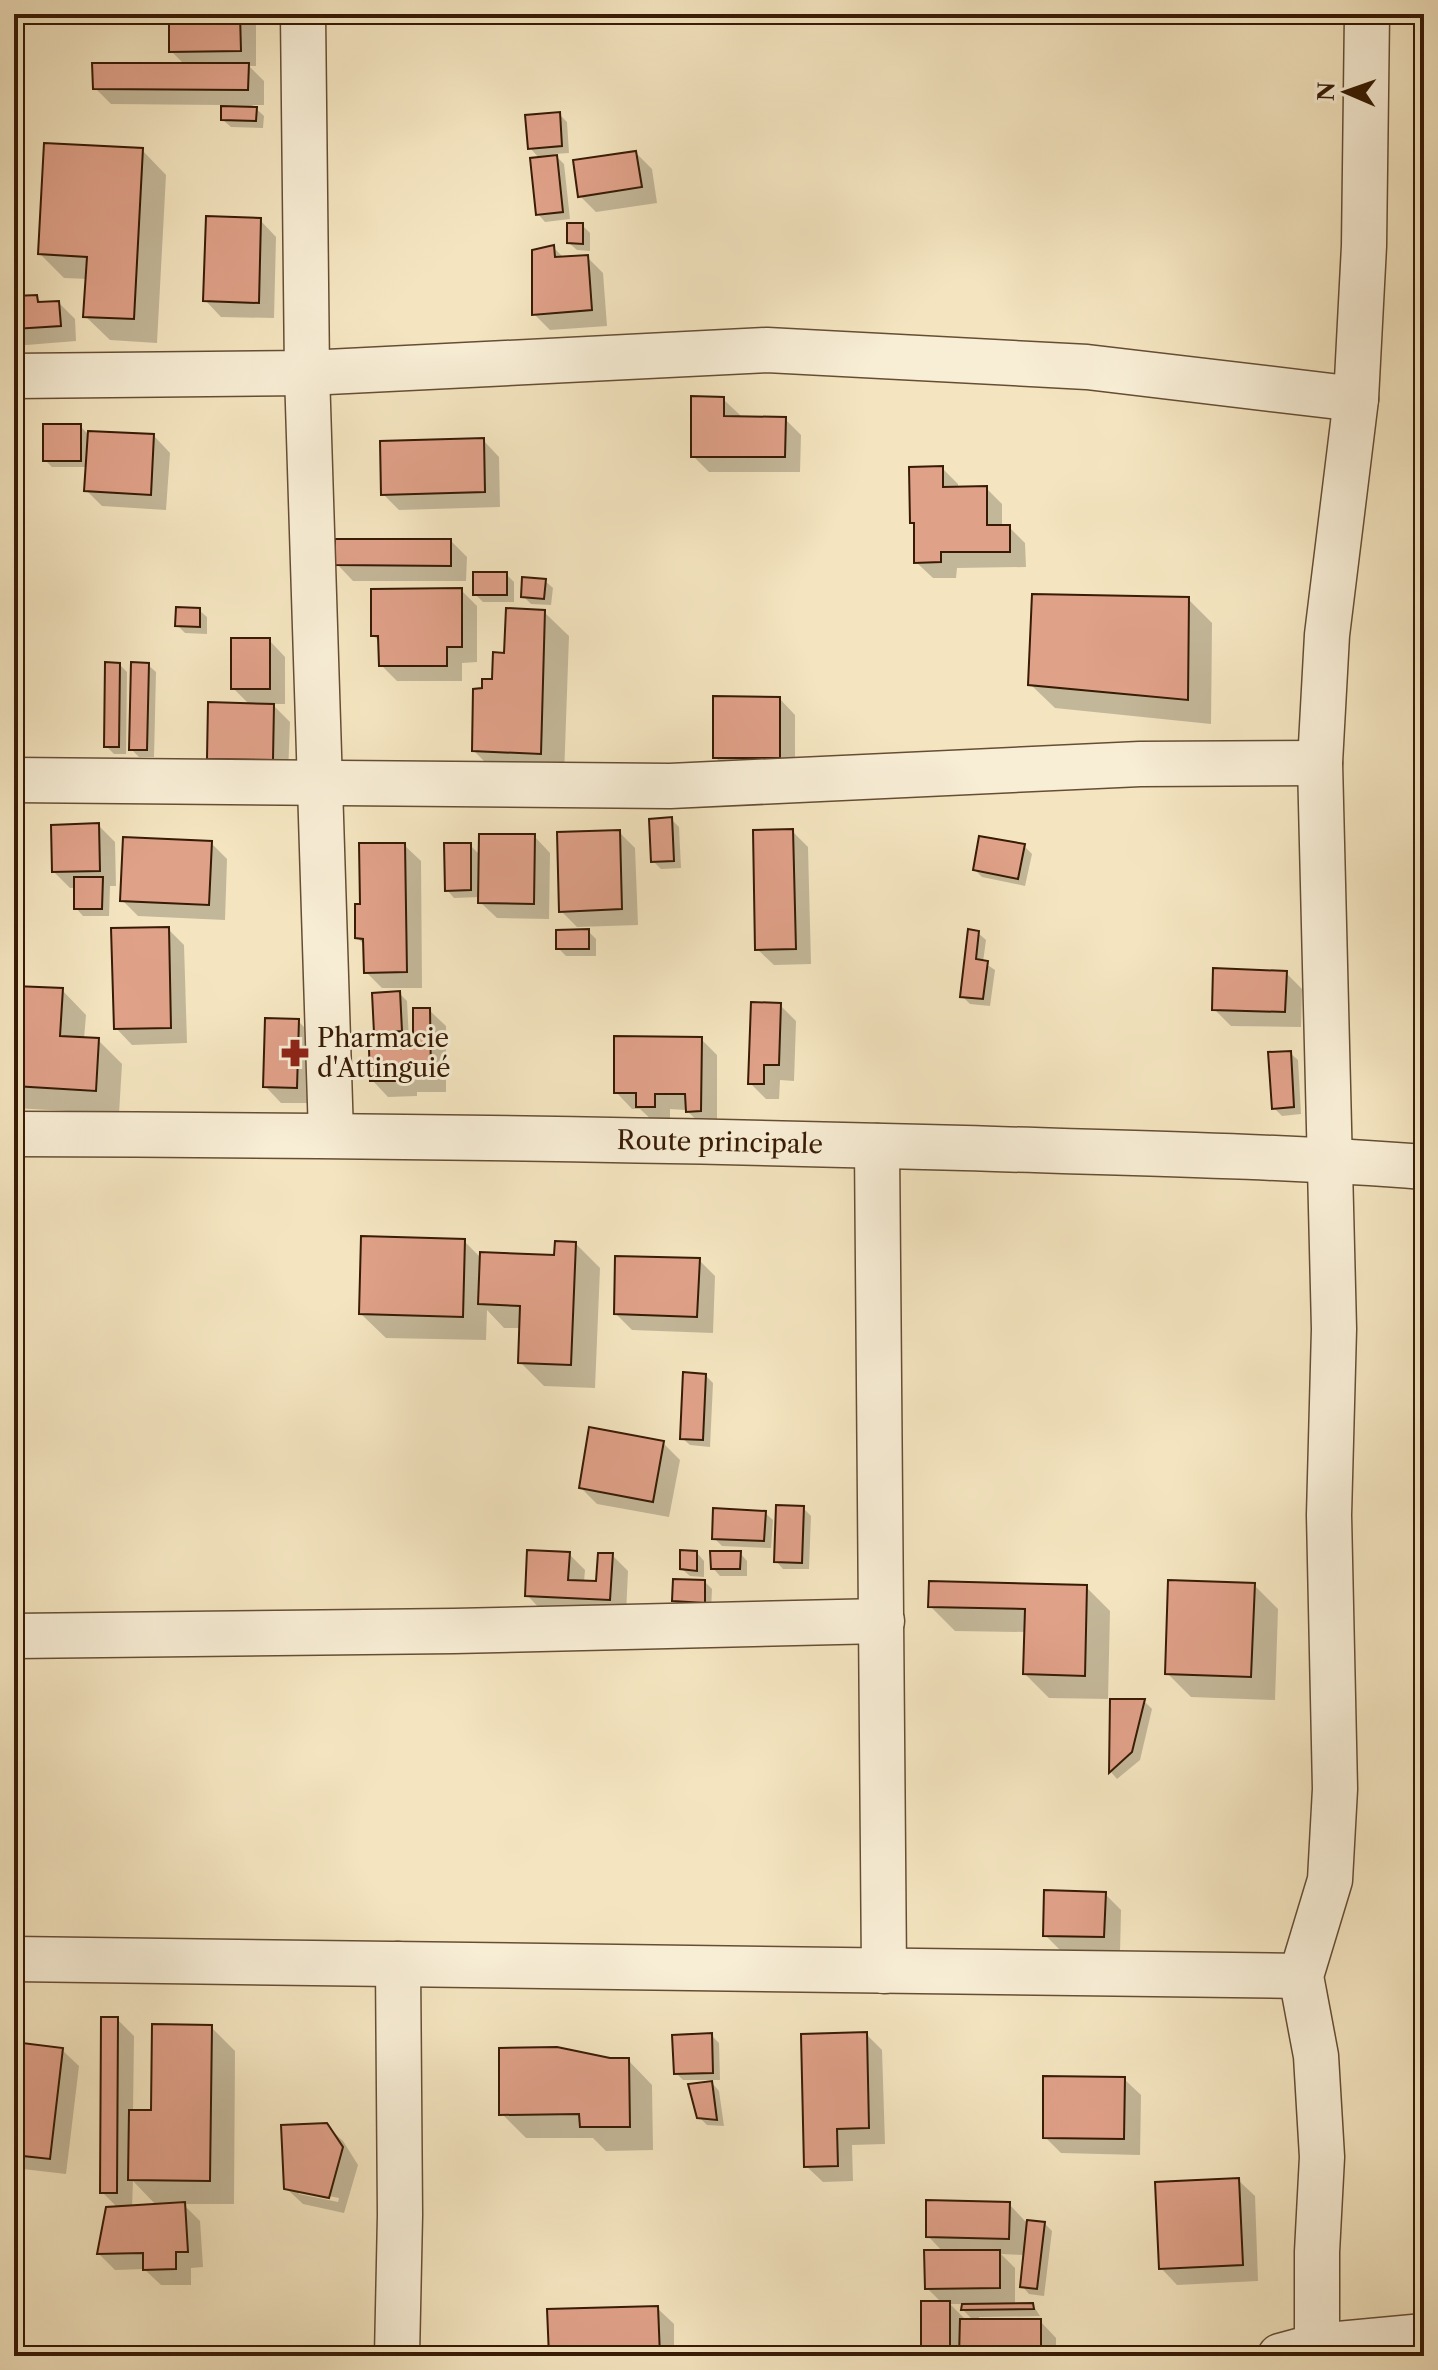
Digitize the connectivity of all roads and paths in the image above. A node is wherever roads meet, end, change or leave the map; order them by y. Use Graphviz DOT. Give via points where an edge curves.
graph roads {
  1 [pos="303,14"];
  2 [pos="1367,14"];
  3 [pos="307,373"];
  4 [pos="14,376"];
  5 [pos="1356,399"];
  6 [pos="1320,763"];
  7 [pos="14,780"];
  8 [pos="319,784"];
  9 [pos="14,1134"];
  10 [pos="331,1135"];
  11 [pos="877,1146"];
  12 [pos="1329,1159"];
  13 [pos="1424,1167"];
  14 [pos="882,1621"];
  15 [pos="14,1636"];
  16 [pos="14,1959"];
  17 [pos="398,1964"];
  18 [pos="884,1971"];
  19 [pos="1301,1976"];
  20 [pos="1424,2336"];
  21 [pos="1298,2351"];
  22 [pos="397,2356"];
  1 -- 3 [label="street"];
  2 -- 5 [label="street"];
  3 -- 4 [label="street"];
  3 -- 5 [label="street" via="767,350 1087,367"];
  3 -- 8 [label="street"];
  5 -- 6 [label="street" via="1327,635"];
  6 -- 8 [label="street" via="1140,764 670,786"];
  6 -- 12 [label="street"];
  7 -- 8 [label="street"];
  8 -- 10 [label="street"];
  9 -- 10 [label="street, Route principale"];
  10 -- 11 [label="street, Route principale"];
  11 -- 12 [label="street, Route principale"];
  11 -- 14 [label="street"];
  12 -- 13 [label="street, Route principale"];
  12 -- 19 [label="street" via="1335,1789 1330,1880"];
  14 -- 15 [label="street"];
  14 -- 18 [label="street"];
  16 -- 17 [label="street"];
  17 -- 18 [label="street"];
  17 -- 22 [label="street"];
  18 -- 19 [label="street"];
  19 -- 21 [label="street" via="1316,2056 1322,2157 1317,2252"];
  20 -- 21 [label="street"];
}
